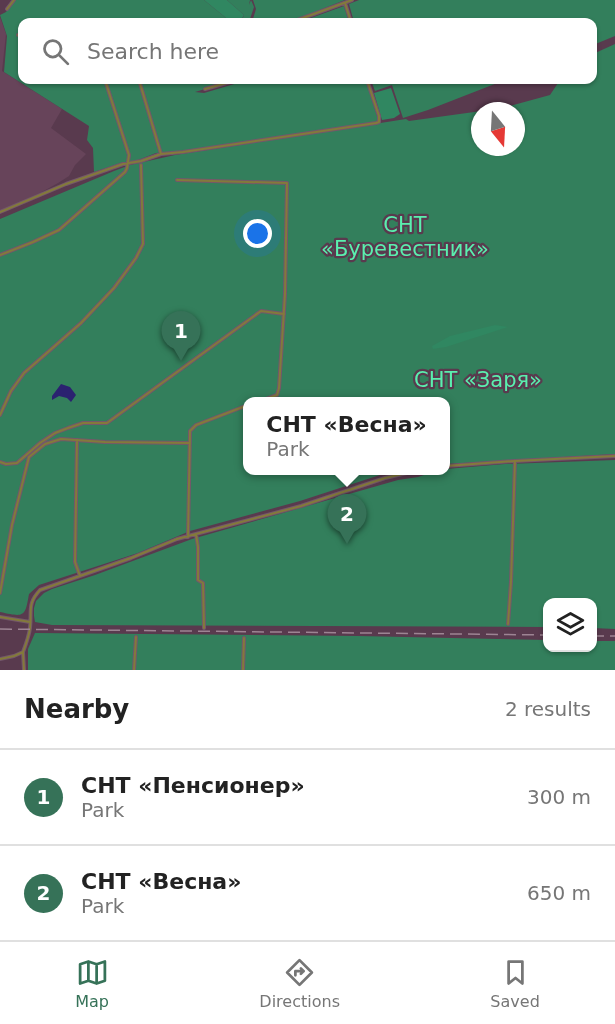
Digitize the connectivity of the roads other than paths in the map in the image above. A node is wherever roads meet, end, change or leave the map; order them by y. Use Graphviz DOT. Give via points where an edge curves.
graph roads {
  1 [pos="14,0"];
  2 [pos="352,0"];
  3 [pos="345,3"];
  4 [pos="7,9"];
  5 [pos="303,18"];
  6 [pos="350,18"];
  7 [pos="106,84"];
  8 [pos="140,84"];
  9 [pos="223,84"];
  10 [pos="368,84"];
  11 [pos="205,89"];
  12 [pos="161,154"];
  13 [pos="128,164"];
  14 [pos="141,165"];
  15 [pos="177,180"];
  16 [pos="0,212"];
  17 [pos="0,255"];
  18 [pos="284,314"];
  19 [pos="272,397"];
  20 [pos="243,407"];
  21 [pos="0,415"];
  22 [pos="78,440"];
  23 [pos="190,443"];
  24 [pos="615,456"];
  25 [pos="515,461"];
  26 [pos="0,462"];
  27 [pos="450,466"];
  28 [pos="400,475"];
  29 [pos="196,534"];
  30 [pos="188,537"];
  31 [pos="80,576"];
  32 [pos="0,593"];
  33 [pos="0,617"];
  34 [pos="30,622"];
  35 [pos="508,624"];
  36 [pos="204,628"];
  37 [pos="136,637"];
  38 [pos="244,638"];
  39 [pos="23,652"];
  40 [pos="0,659"];
  41 [pos="24,670"];
  42 [pos="134,670"];
  43 [pos="243,670"];
  1 -- 4 [label="street"];
  2 -- 3 [label="street"];
  3 -- 5 [label="street"];
  3 -- 6 [label="street"];
  7 -- 13 [label="street" via="129,155"];
  8 -- 12 [label="street"];
  9 -- 11 [label="street"];
  10 -- 12 [label="street" via="379,116 376,123"];
  12 -- 13 [label="street"];
  13 -- 16 [label="street" via="66,184"];
  13 -- 17 [label="street" via="117,180 59,230"];
  14 -- 21 [label="street" via="143,244 136,258 81,323 24,373"];
  15 -- 18 [label="street" via="287,183"];
  18 -- 19 [label="street" via="279,388"];
  18 -- 26 [label="street" via="261,311 106,423 83,423 68,428 40,443 17,463"];
  20 -- 23 [label="street" via="196,424 190,431"];
  22 -- 23 [label="street"];
  22 -- 31 [label="street" via="75,562"];
  22 -- 32 [label="street" via="61,439 45,444 29,457"];
  23 -- 30 [label="street"];
  24 -- 25 [label="street"];
  25 -- 27 [label="street"];
  25 -- 35 [label="street"];
  28 -- 29 [label="street"];
  29 -- 30 [label="street"];
  29 -- 36 [label="street"];
  30 -- 31 [label="street"];
  31 -- 34 [label="street" via="40,590 30,607"];
  33 -- 34 [label="street"];
  34 -- 39 [label="street"];
  37 -- 42 [label="street"];
  38 -- 43 [label="street"];
  39 -- 40 [label="street"];
  39 -- 41 [label="street"];
}
